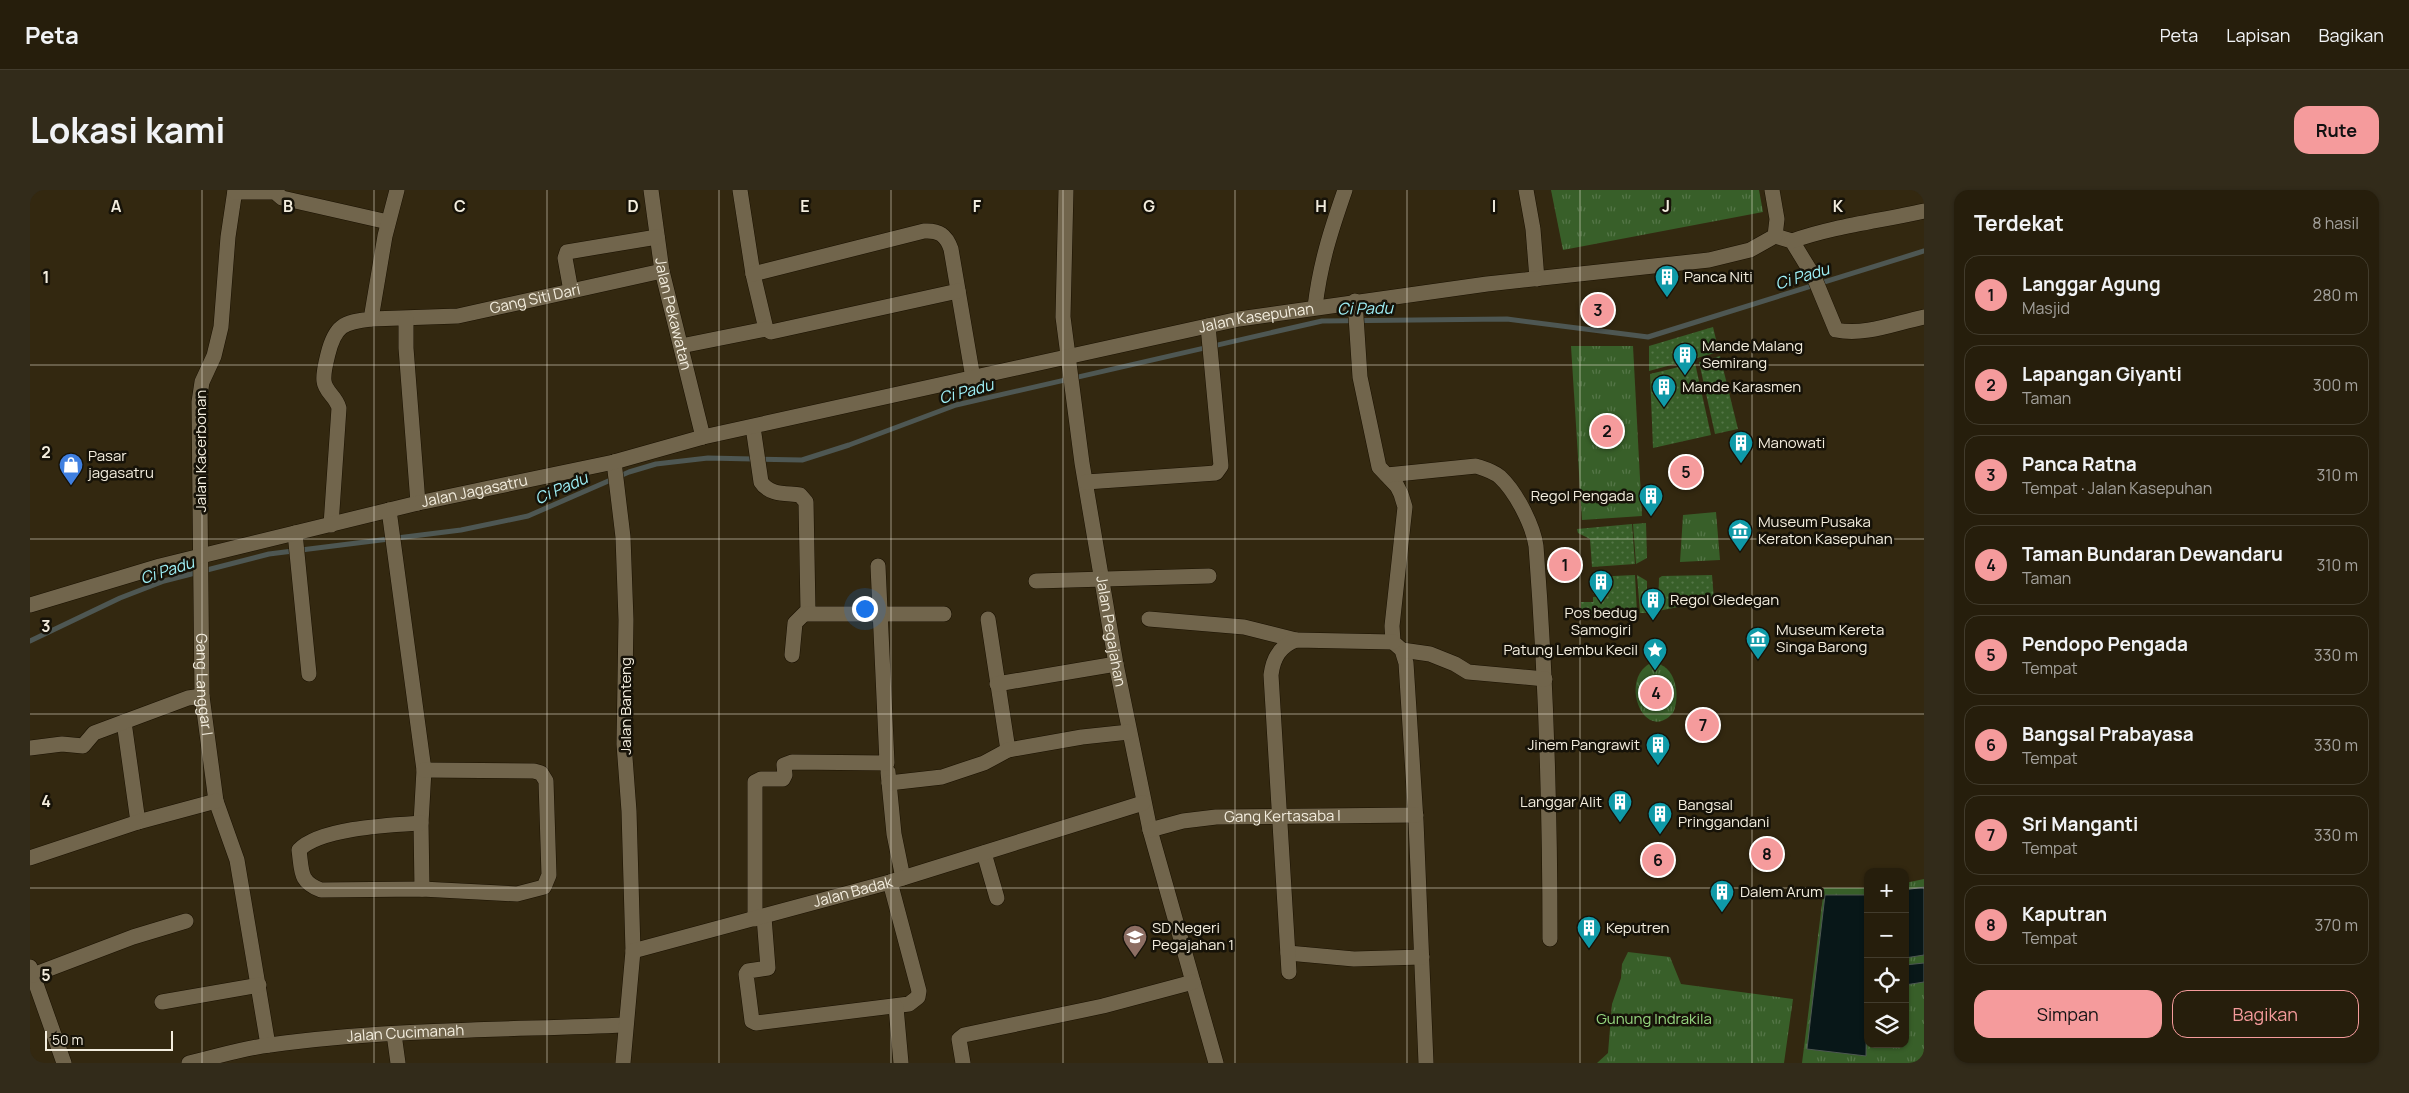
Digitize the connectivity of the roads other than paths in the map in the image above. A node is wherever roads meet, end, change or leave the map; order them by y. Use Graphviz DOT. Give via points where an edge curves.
graph roads {
  1 [pos="397,190"];
  2 [pos="651,190"];
  3 [pos="740,190"];
  4 [pos="1066,190"];
  5 [pos="1345,190"];
  6 [pos="1526,190"];
  7 [pos="1772,190"];
  8 [pos="235,191"];
  9 [pos="1924,211"];
  10 [pos="388,222"];
  11 [pos="1775,236"];
  12 [pos="657,237"];
  13 [pos="1792,241"];
  14 [pos="662,271"];
  15 [pos="753,274"];
  16 [pos="1537,279"];
  17 [pos="571,291"];
  18 [pos="958,291"];
  19 [pos="1315,307"];
  20 [pos="1355,307"];
  21 [pos="1924,317"];
  22 [pos="371,319"];
  23 [pos="406,319"];
  24 [pos="766,329"];
  25 [pos="1209,336"];
  26 [pos="681,346"];
  27 [pos="1069,364"];
  28 [pos="973,378"];
  29 [pos="754,433"];
  30 [pos="703,437"];
  31 [pos="615,467"];
  32 [pos="1387,475"];
  33 [pos="1086,482"];
  34 [pos="418,502"];
  35 [pos="390,518"];
  36 [pos="330,525"];
  37 [pos="297,545"];
  38 [pos="200,561"];
  39 [pos="878,566"];
  40 [pos="1208,576"];
  41 [pos="1103,580"];
  42 [pos="1036,581"];
  43 [pos="30,605"];
  44 [pos="807,614"];
  45 [pos="880,614"];
  46 [pos="944,614"];
  47 [pos="1149,619"];
  48 [pos="988,620"];
  49 [pos="1296,640"];
  50 [pos="1398,646"];
  51 [pos="792,656"];
  52 [pos="1116,664"];
  53 [pos="309,674"];
  54 [pos="1545,679"];
  55 [pos="997,684"];
  56 [pos="202,696"];
  57 [pos="124,722"];
  58 [pos="1129,732"];
  59 [pos="30,748"];
  60 [pos="1008,750"];
  61 [pos="887,763"];
  62 [pos="424,770"];
  63 [pos="889,782"];
  64 [pos="216,801"];
  65 [pos="1143,803"];
  66 [pos="1280,815"];
  67 [pos="1416,816"];
  68 [pos="138,822"];
  69 [pos="421,823"];
  70 [pos="1150,830"];
  71 [pos="984,853"];
  72 [pos="30,858"];
  73 [pos="897,880"];
  74 [pos="422,889"];
  75 [pos="997,898"];
  76 [pos="759,918"];
  77 [pos="186,921"];
  78 [pos="1550,939"];
  79 [pos="633,951"];
  80 [pos="1288,953"];
  81 [pos="1422,957"];
  82 [pos="31,971"];
  83 [pos="1289,972"];
  84 [pos="1193,982"];
  85 [pos="259,985"];
  86 [pos="162,1002"];
  87 [pos="896,1007"];
  88 [pos="624,1026"];
  89 [pos="394,1034"];
  90 [pos="268,1045"];
  91 [pos="64,1063"];
  92 [pos="189,1063"];
  93 [pos="398,1063"];
  94 [pos="623,1063"];
  95 [pos="901,1063"];
  96 [pos="963,1063"];
  97 [pos="1216,1063"];
  98 [pos="1426,1063"];
  1 -- 10 [label="street"];
  2 -- 12 [label="street, Jalan Pekawatan"];
  3 -- 15 [label="street"];
  4 -- 27 [label="street, Jalan Pegajahan" via="1063,317"];
  5 -- 19 [label="street" via="1326,243"];
  6 -- 16 [label="street"];
  7 -- 11 [label="street" via="1777,220"];
  8 -- 10 [label="street" via="275,192 282,198"];
  8 -- 38 [label="street, Jalan Kacerbonan" via="220,334 202,382 199,402"];
  9 -- 13 [label="street" via="1814,233"];
  10 -- 22 [label="street"];
  11 -- 13 [label="street"];
  11 -- 16 [label="street, Jalan Kasepuhan" via="1750,250 1709,260"];
  12 -- 14 [label="street, Jalan Pekawatan"];
  12 -- 17 [label="street" via="568,252 565,258"];
  13 -- 21 [label="street" via="1817,284 1836,330 1853,332"];
  14 -- 17 [label="street, Gang Siti Dari"];
  14 -- 26 [label="street, Jalan Pekawatan"];
  15 -- 18 [label="street" via="934,230 948,240"];
  15 -- 24 [label="street"];
  16 -- 20 [label="street, Jalan Kasepuhan"];
  17 -- 23 [label="street, Gang Siti Dari" via="458,316"];
  18 -- 24 [label="street" via="771,332"];
  18 -- 28 [label="street"];
  19 -- 20 [label="street, Jalan Kasepuhan"];
  19 -- 25 [label="street, Jalan Kasepuhan"];
  20 -- 32 [label="street" via="1358,354 1379,467"];
  22 -- 23 [label="street, Gang Siti Dari"];
  22 -- 36 [label="street, Gang Siti Dari" via="352,321 338,329 326,365 324,381 339,408"];
  23 -- 34 [label="street"];
  24 -- 26 [label="street"];
  25 -- 27 [label="street, Jalan Kasepuhan"];
  25 -- 33 [label="street" via="1222,466 1219,470 1216,473"];
  26 -- 30 [label="street, Jalan Pekawatan"];
  27 -- 28 [label="street, Jalan Jagasatru"];
  27 -- 33 [label="street, Jalan Pegajahan"];
  28 -- 29 [label="street, Jalan Jagasatru"];
  29 -- 30 [label="street, Jalan Jagasatru"];
  29 -- 44 [label="street" via="761,482 766,489 800,495 806,502"];
  30 -- 31 [label="street, Jalan Jagasatru"];
  31 -- 34 [label="street, Jalan Jagasatru"];
  31 -- 79 [label="street, Jalan Banteng" via="626,620 624,744"];
  32 -- 50 [label="street" via="1401,494 1405,507 1392,626"];
  32 -- 54 [label="street" via="1476,466 1489,470 1509,489 1535,536"];
  33 -- 41 [label="street, Jalan Pegajahan"];
  34 -- 35 [label="street, Jalan Jagasatru"];
  35 -- 36 [label="street, Jalan Jagasatru"];
  35 -- 62 [label="street"];
  36 -- 37 [label="street, Jalan Jagasatru"];
  37 -- 38 [label="street, Jalan Jagasatru"];
  37 -- 53 [label="street"];
  38 -- 43 [label="street, Jalan Jagasatru" via="124,575"];
  38 -- 56 [label="street, Gang Langgar I"];
  39 -- 45 [label="street"];
  40 -- 41 [label="street"];
  41 -- 42 [label="street"];
  41 -- 52 [label="street, Jalan Pegajahan"];
  44 -- 45 [label="street"];
  44 -- 51 [label="street" via="795,623"];
  45 -- 46 [label="street"];
  45 -- 61 [label="street"];
  47 -- 49 [label="street" via="1244,626"];
  48 -- 55 [label="street"];
  49 -- 50 [label="street"];
  49 -- 66 [label="street" via="1282,648 1274,660 1271,675"];
  50 -- 54 [label="street" via="1430,654 1468,672"];
  50 -- 67 [label="street" via="1406,663"];
  52 -- 55 [label="street"];
  52 -- 58 [label="street, Jalan Pegajahan"];
  54 -- 78 [label="street"];
  55 -- 60 [label="street"];
  56 -- 57 [label="street" via="192,696"];
  56 -- 64 [label="street, Gang Langgar I"];
  57 -- 59 [label="street" via="94,733 83,746 62,744"];
  57 -- 68 [label="street"];
  58 -- 60 [label="street"];
  58 -- 65 [label="street, Jalan Pegajahan"];
  60 -- 63 [label="street" via="984,763 942,778"];
  61 -- 63 [label="street"];
  61 -- 76 [label="street" via="792,762 784,765 783,779 755,782"];
  62 -- 69 [label="street"];
  62 -- 74 [label="street" via="541,773 546,781 549,875 544,887 517,894"];
  63 -- 73 [label="street"];
  64 -- 68 [label="street"];
  64 -- 85 [label="street, Gang Langgar I" via="237,860"];
  65 -- 70 [label="street, Jalan Pegajahan"];
  65 -- 71 [label="street, Jalan Badak"];
  66 -- 67 [label="street, Gang Kertasaba I"];
  66 -- 70 [label="street, Gang Kertasaba I" via="1216,817"];
  66 -- 80 [label="street"];
  67 -- 81 [label="street"];
  68 -- 72 [label="street"];
  69 -- 74 [label="street"];
  69 -- 74 [label="street" via="374,826 315,839 299,850 302,876 308,885 321,890"];
  70 -- 84 [label="street, Jalan Pegajahan"];
  71 -- 73 [label="street, Jalan Badak"];
  71 -- 75 [label="street"];
  73 -- 76 [label="street, Jalan Badak"];
  73 -- 87 [label="street" via="919,991 915,1000"];
  76 -- 79 [label="street, Jalan Badak"];
  76 -- 87 [label="street" via="768,968 746,974 752,1021"];
  77 -- 82 [label="street"];
  79 -- 88 [label="street"];
  80 -- 81 [label="street" via="1354,958"];
  80 -- 83 [label="street"];
  81 -- 98 [label="street"];
  82 -- 91 [label="street"];
  84 -- 96 [label="street" via="1103,1006 964,1035 959,1039"];
  84 -- 97 [label="street, Jalan Pegajahan"];
  85 -- 86 [label="street"];
  85 -- 90 [label="street, Gang Langgar I"];
  87 -- 95 [label="street"];
  88 -- 89 [label="street, Jalan Cucimanah"];
  88 -- 94 [label="street"];
  89 -- 90 [label="street, Jalan Cucimanah"];
  89 -- 93 [label="street"];
  90 -- 92 [label="street, Jalan Cucimanah"];
}
